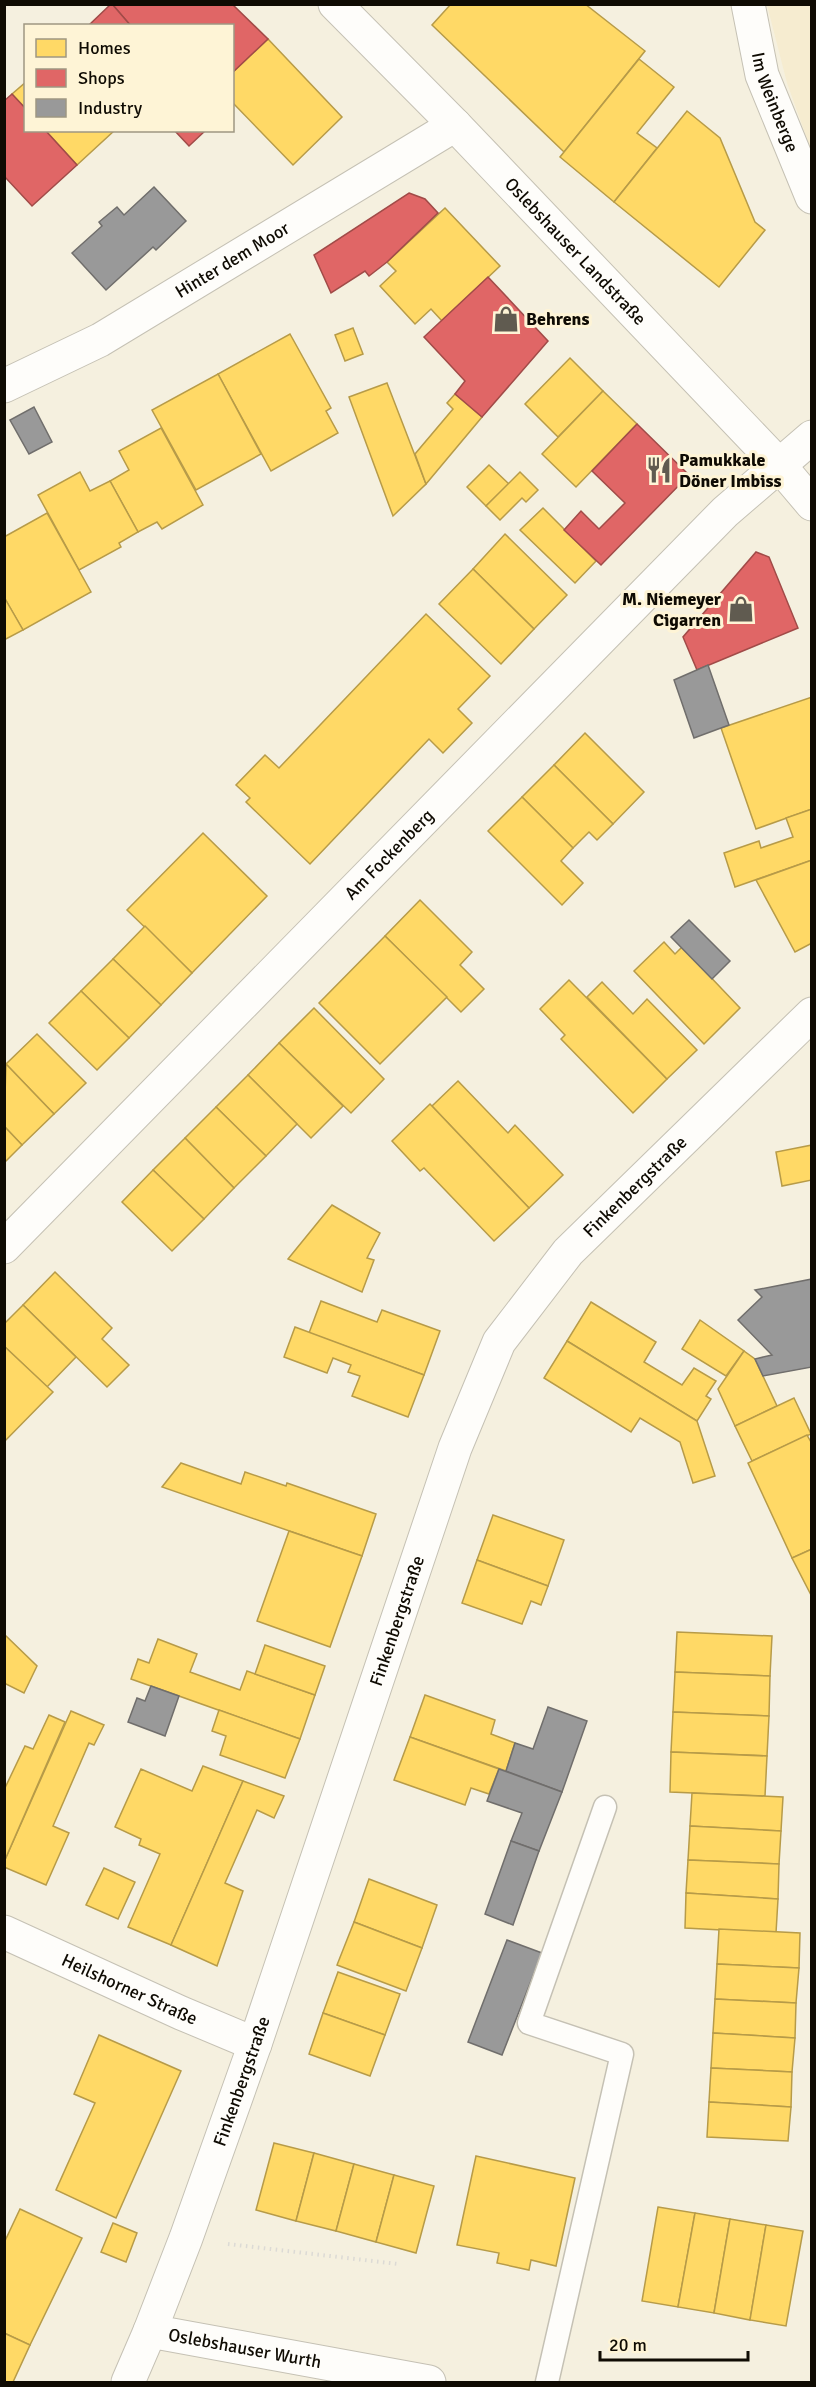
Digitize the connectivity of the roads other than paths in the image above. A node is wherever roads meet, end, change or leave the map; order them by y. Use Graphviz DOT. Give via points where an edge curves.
graph roads {
  1 [pos="335,4"];
  2 [pos="748,4"];
  3 [pos="455,125"];
  4 [pos="812,197"];
  5 [pos="4,386"];
  6 [pos="812,437"];
  7 [pos="779,465"];
  8 [pos="812,504"];
  9 [pos="812,1014"];
  10 [pos="4,1247"];
  11 [pos="605,1807"];
  12 [pos="4,1932"];
  13 [pos="255,2044"];
  14 [pos="150,2331"];
  15 [pos="128,2382"];
  16 [pos="429,2382"];
  17 [pos="547,2382"];
  1 -- 3 [label="street, Oslebshauser Landstraße"];
  2 -- 4 [label="street, Im Weinberge" via="762,75"];
  3 -- 5 [label="street, Hinter dem Moor" via="100,340"];
  3 -- 7 [label="street, Oslebshauser Landstraße"];
  6 -- 7 [label="street, Am Fockenberg"];
  7 -- 8 [label="street, Oslebshauser Landstraße"];
  7 -- 10 [label="street, Am Fockenberg" via="725,512"];
  9 -- 13 [label="street, Finkenbergstraße" via="568,1252 499,1341 455,1448"];
  11 -- 17 [label="lane" via="529,2023 622,2054"];
  12 -- 13 [label="street, Heilshorner Straße"];
  13 -- 14 [label="street, Finkenbergstraße"];
  14 -- 15 [label="street, Oslebshauser Wurth"];
  14 -- 16 [label="street, Oslebshauser Wurth"];
}
